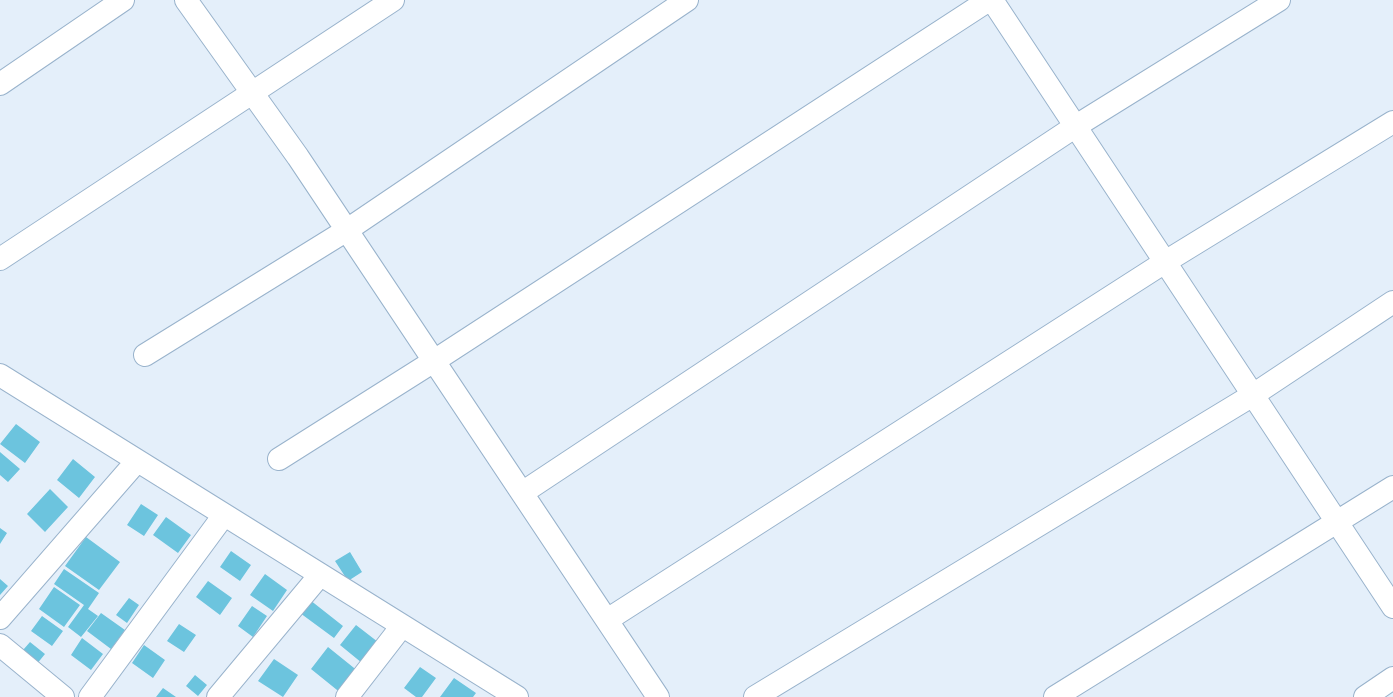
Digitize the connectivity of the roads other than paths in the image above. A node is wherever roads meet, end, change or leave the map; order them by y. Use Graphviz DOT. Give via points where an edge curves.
graph roads {
  1 [pos="123,0"];
  2 [pos="186,0"];
  3 [pos="393,0"];
  4 [pos="687,0"];
  5 [pos="991,0"];
  6 [pos="1279,0"];
  7 [pos="0,84"];
  8 [pos="252,93"];
  9 [pos="1393,122"];
  10 [pos="1076,126"];
  11 [pos="347,230"];
  12 [pos="0,259"];
  13 [pos="1165,262"];
  14 [pos="1393,302"];
  15 [pos="145,355"];
  16 [pos="434,361"];
  17 [pos="0,375"];
  18 [pos="1253,395"];
  19 [pos="279,459"];
  20 [pos="137,461"];
  21 [pos="1393,487"];
  22 [pos="522,493"];
  23 [pos="224,515"];
  24 [pos="1337,523"];
  25 [pos="320,575"];
  26 [pos="1393,607"];
  27 [pos="0,618"];
  28 [pos="607,620"];
  29 [pos="402,626"];
  30 [pos="0,644"];
  31 [pos="1393,678"];
  32 [pos="502,693"];
  33 [pos="63,697"];
  34 [pos="90,697"];
  35 [pos="218,697"];
  36 [pos="347,697"];
  37 [pos="658,697"];
  38 [pos="755,697"];
  39 [pos="1055,697"];
  40 [pos="1365,697"];
  1 -- 7 [label="street"];
  2 -- 8 [label="street"];
  3 -- 8 [label="street"];
  4 -- 11 [label="street"];
  5 -- 10 [label="street"];
  5 -- 16 [label="street"];
  6 -- 10 [label="street"];
  8 -- 11 [label="street"];
  8 -- 12 [label="street"];
  9 -- 13 [label="street"];
  10 -- 13 [label="street"];
  10 -- 22 [label="street"];
  11 -- 15 [label="street"];
  11 -- 16 [label="street"];
  13 -- 18 [label="street"];
  13 -- 28 [label="street"];
  14 -- 18 [label="street"];
  16 -- 19 [label="street"];
  16 -- 22 [label="street"];
  17 -- 20 [label="street"];
  18 -- 24 [label="street"];
  18 -- 38 [label="street"];
  20 -- 23 [label="street"];
  20 -- 27 [label="street"];
  21 -- 24 [label="street"];
  22 -- 28 [label="street"];
  23 -- 25 [label="street"];
  23 -- 34 [label="street"];
  24 -- 26 [label="street"];
  24 -- 39 [label="street"];
  25 -- 29 [label="street"];
  25 -- 35 [label="street"];
  28 -- 37 [label="street"];
  29 -- 32 [label="street"];
  29 -- 36 [label="street"];
  30 -- 33 [label="street"];
  31 -- 40 [label="street"];
}
